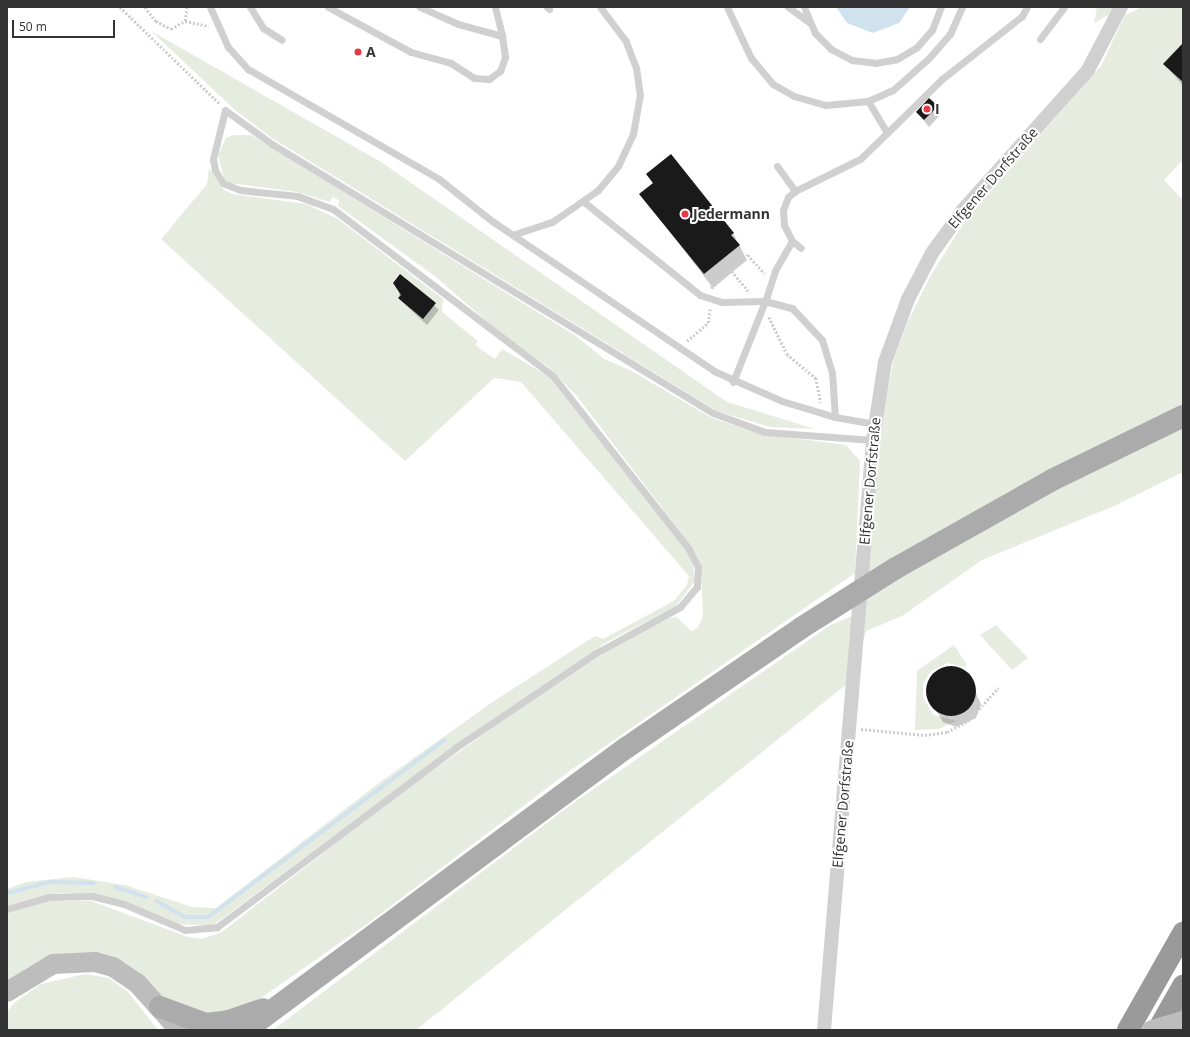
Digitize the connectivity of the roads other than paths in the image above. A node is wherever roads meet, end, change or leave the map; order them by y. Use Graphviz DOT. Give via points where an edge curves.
graph roads {
  1 [pos="210,7"];
  2 [pos="250,7"];
  3 [pos="328,7"];
  4 [pos="420,7"];
  5 [pos="495,7"];
  6 [pos="600,7"];
  7 [pos="727,7"];
  8 [pos="788,7"];
  9 [pos="804,7"];
  10 [pos="941,7"];
  11 [pos="962,7"];
  12 [pos="1027,7"];
  13 [pos="1064,7"];
  14 [pos="1121,7"];
  15 [pos="809,23"];
  16 [pos="502,36"];
  17 [pos="282,40"];
  18 [pos="1040,40"];
  19 [pos="868,102"];
  20 [pos="887,133"];
  21 [pos="777,166"];
  22 [pos="795,191"];
  23 [pos="584,202"];
  24 [pos="515,234"];
  25 [pos="792,241"];
  26 [pos="801,248"];
  27 [pos="765,301"];
  28 [pos="733,382"];
  29 [pos="1183,416"];
  30 [pos="835,417"];
  31 [pos="875,424"];
  32 [pos="873,440"];
  33 [pos="7,909"];
  34 [pos="1183,933"];
  35 [pos="1183,986"];
  36 [pos="7,992"];
  37 [pos="283,1002"];
  38 [pos="160,1007"];
  39 [pos="1183,1021"];
  40 [pos="178,1030"];
  41 [pos="246,1030"];
  42 [pos="824,1030"];
  43 [pos="1128,1030"];
  44 [pos="1152,1030"];
  45 [pos="1158,1030"];
  1 -- 24 [label="lane" via="217,28 234,55 257,75 439,179 492,221"];
  2 -- 17 [label="lane" via="263,28"];
  3 -- 16 [label="lane" via="411,52 451,63 478,80 493,77 503,67"];
  4 -- 16 [label="lane" via="465,27"];
  5 -- 16 [label="lane"];
  6 -- 23 [label="lane" via="631,54 639,84 639,109 633,134 618,166"];
  7 -- 19 [label="lane" via="751,58 779,88 826,105"];
  8 -- 15 [label="lane"];
  9 -- 15 [label="lane"];
  10 -- 15 [label="lane" via="932,30 917,47 897,59 880,62 863,62 841,55 822,42"];
  11 -- 19 [label="lane" via="950,34 929,58 893,90"];
  12 -- 20 [label="lane" via="1022,16 942,78"];
  13 -- 18 [label="lane"];
  14 -- 31 [label="street, Elfgener Dorfstraße" via="1101,49 1080,80 962,210 932,253 908,299 890,346"];
  19 -- 20 [label="lane"];
  20 -- 22 [label="lane" via="860,158"];
  21 -- 22 [label="lane"];
  22 -- 25 [label="lane" via="783,210 784,225"];
  23 -- 24 [label="lane" via="552,222"];
  23 -- 27 [label="lane" via="704,297 728,302"];
  24 -- 28 [label="lane"];
  25 -- 26 [label="lane"];
  25 -- 27 [label="lane" via="775,271"];
  27 -- 28 [label="lane"];
  27 -- 30 [label="lane" via="792,308 822,340 832,373"];
  28 -- 30 [label="lane"];
  29 -- 37 [label="main road, bridge" via="1039,487 896,568 801,628 608,762"];
  30 -- 31 [label="lane"];
  31 -- 32 [label="street, Elfgener Dorfstraße"];
  32 -- 33 [label="lane" via="765,432 713,413 272,144 225,110 213,159 221,180 233,188 292,194 333,210 557,380 689,549 698,566 697,587 680,607 609,645 466,740 218,927 185,930 124,904 92,896 49,897"];
  32 -- 42 [label="street, Elfgener Dorfstraße"];
  34 -- 43 [label="highway"];
  35 -- 45 [label="highway"];
  36 -- 38 [label="street" via="49,966 87,961 122,972"];
  37 -- 38 [label="main road" via="213,1024 198,1023"];
  37 -- 41 [label="main road"];
  38 -- 40 [label="street"];
  39 -- 44 [label="street, bridge"];
}
